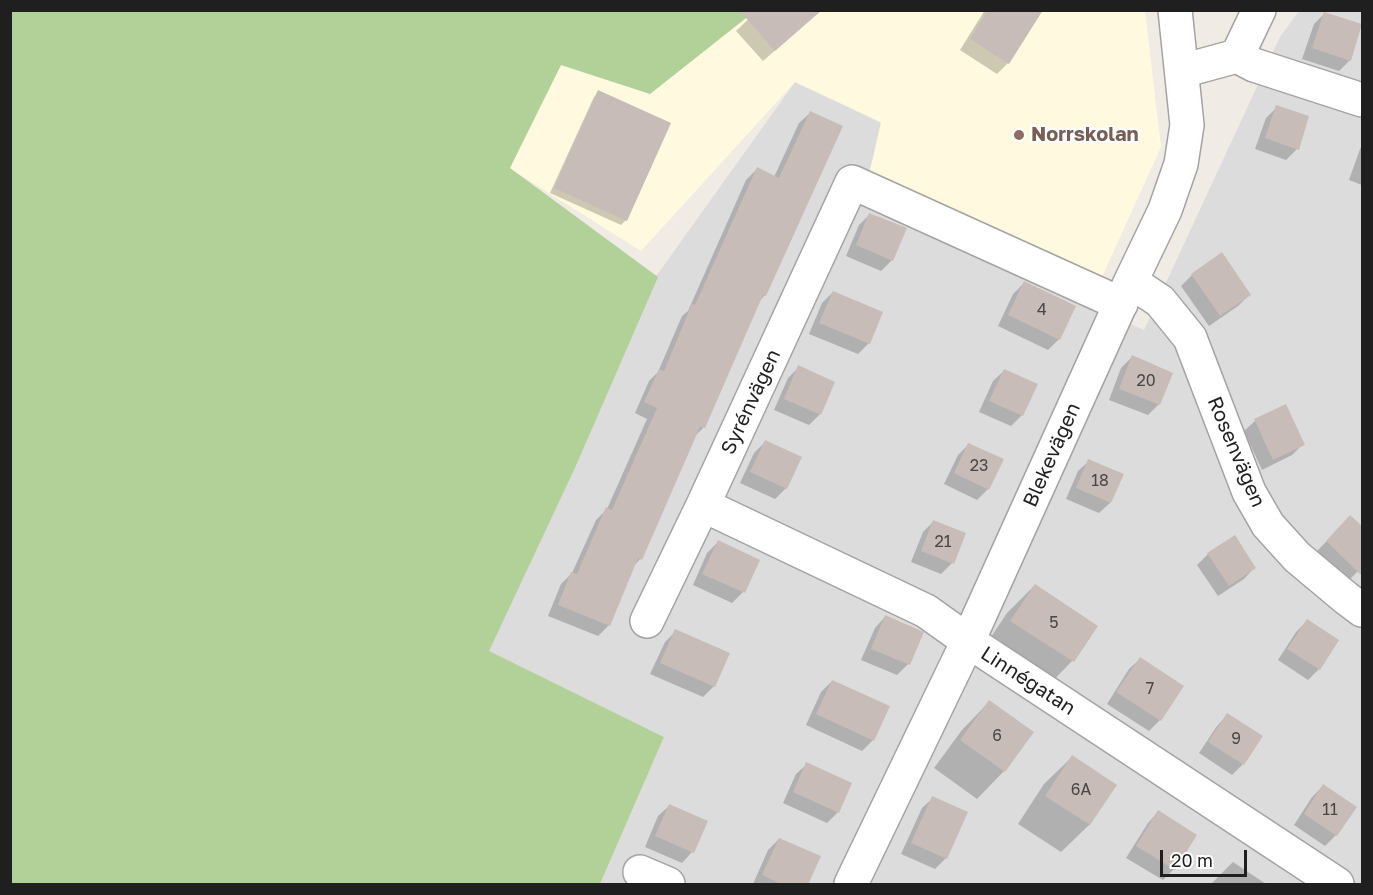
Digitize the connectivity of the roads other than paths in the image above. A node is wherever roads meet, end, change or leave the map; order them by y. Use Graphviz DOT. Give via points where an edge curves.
graph roads {
  1 [pos="1175,10"];
  2 [pos="1259,10"];
  3 [pos="1237,56"];
  4 [pos="1182,70"];
  5 [pos="1362,100"];
  6 [pos="852,182"];
  7 [pos="1125,295"];
  8 [pos="703,505"];
  9 [pos="1362,610"];
  10 [pos="647,621"];
  11 [pos="968,641"];
  12 [pos="851,885"];
  13 [pos="1337,885"];
  1 -- 4 [label="street, Blekevägen"];
  2 -- 3 [label="street"];
  3 -- 4 [label="street"];
  3 -- 5 [label="street"];
  4 -- 7 [label="street, Blekevägen" via="1187,125 1182,164"];
  6 -- 7 [label="street, Rosenvägen"];
  6 -- 8 [label="street, Syrénvägen"];
  7 -- 9 [label="street, Rosenvägen" via="1144,291 1160,301 1190,338 1249,492 1268,525 1297,557"];
  7 -- 11 [label="street, Blekevägen"];
  8 -- 10 [label="street, Syrénvägen"];
  8 -- 11 [label="street, Linnégatan" via="926,611"];
  11 -- 12 [label="street, Blekevägen"];
  11 -- 13 [label="street, Linnégatan"];
}
